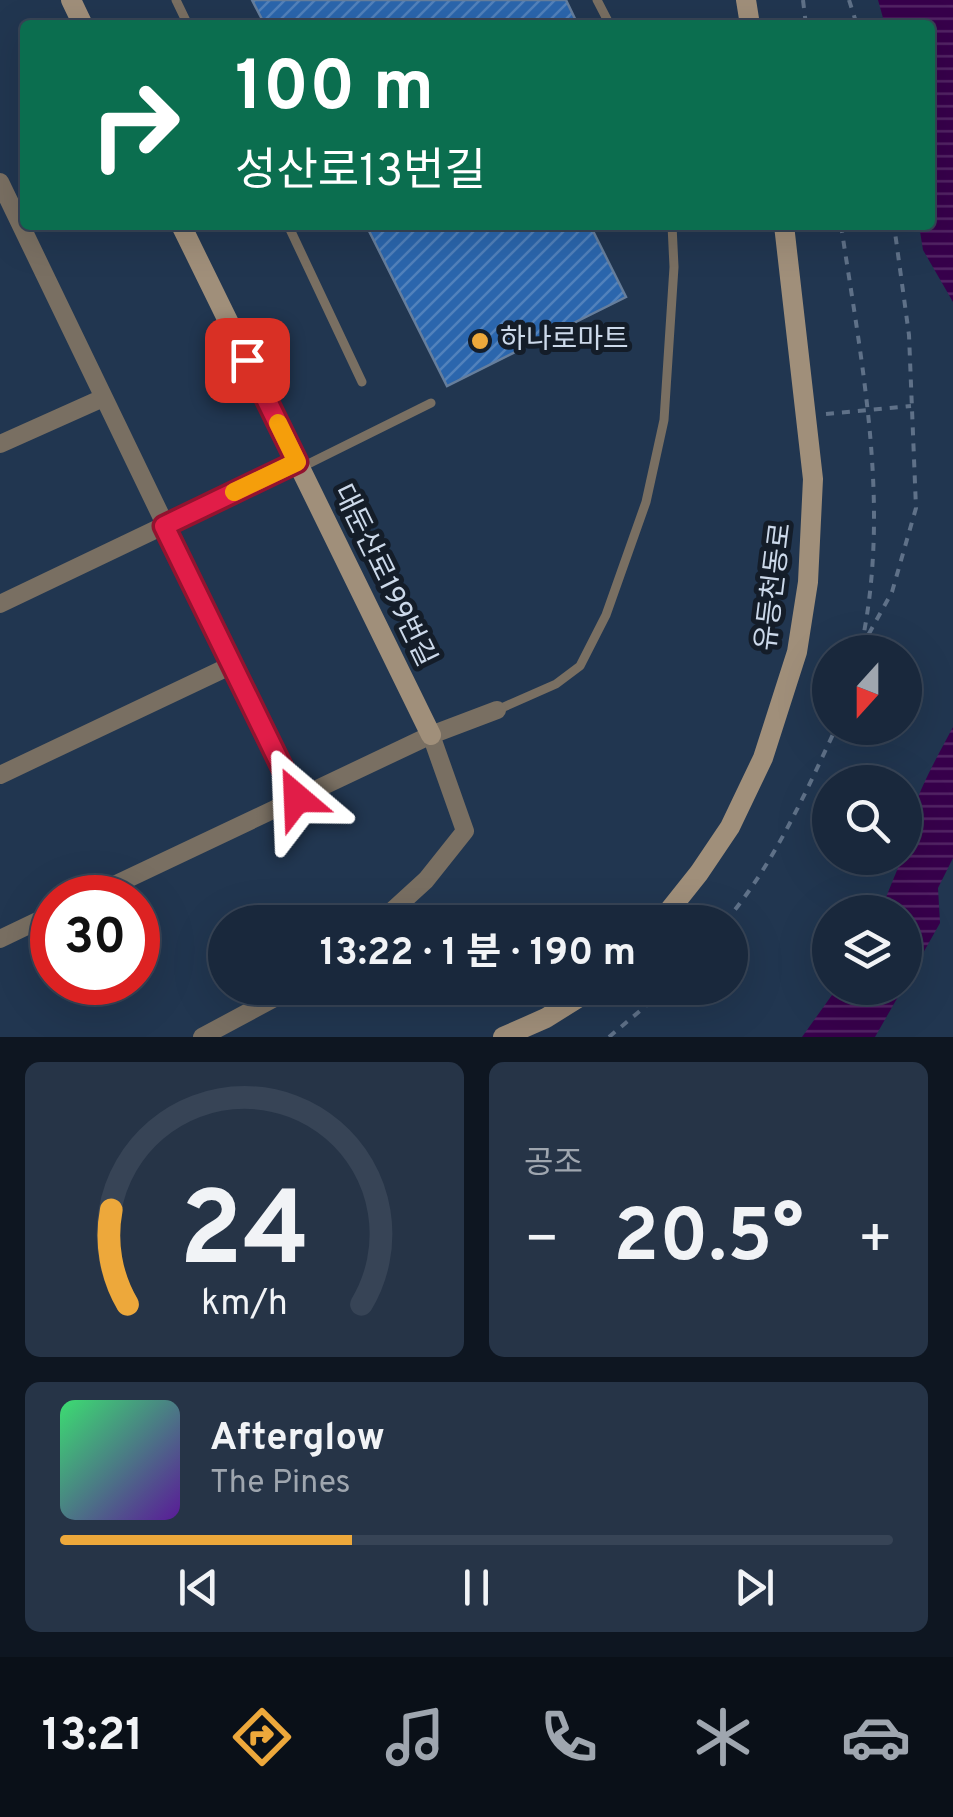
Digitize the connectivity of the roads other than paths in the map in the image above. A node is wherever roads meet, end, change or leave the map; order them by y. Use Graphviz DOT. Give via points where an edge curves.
graph roads {
  1 [pos="0,182"];
  2 [pos="20,224"];
  3 [pos="23,230"];
  4 [pos="183,230"];
  5 [pos="290,230"];
  6 [pos="672,230"];
  7 [pos="785,230"];
  8 [pos="362,382"];
  9 [pos="103,398"];
  10 [pos="430,403"];
  11 [pos="0,444"];
  12 [pos="298,465"];
  13 [pos="164,526"];
  14 [pos="0,604"];
  15 [pos="232,665"];
  16 [pos="496,710"];
  17 [pos="431,735"];
  18 [pos="0,774"];
  19 [pos="297,798"];
  20 [pos="135,875"];
  21 [pos="399,905"];
  22 [pos="673,905"];
  23 [pos="30,925"];
  24 [pos="0,939"];
  25 [pos="261,1005"];
  26 [pos="567,1005"];
  27 [pos="202,1037"];
  28 [pos="503,1037"];
  1 -- 2 [label="street"];
  3 -- 9 [label="street"];
  4 -- 12 [label="main road, 대둔산로199번길"];
  5 -- 8 [label="lane"];
  6 -- 16 [label="lane" via="664,420 646,502 606,615 580,666"];
  7 -- 22 [label="main road, 유등천동로" via="813,480 808,582 792,671 763,758 730,828"];
  9 -- 11 [label="street"];
  9 -- 13 [label="street"];
  10 -- 12 [label="lane"];
  12 -- 13 [label="street"];
  12 -- 17 [label="main road, 대둔산로199번길"];
  13 -- 14 [label="street"];
  13 -- 15 [label="street"];
  15 -- 18 [label="street"];
  15 -- 19 [label="street"];
  16 -- 17 [label="street"];
  17 -- 19 [label="street"];
  17 -- 21 [label="street" via="465,831"];
  19 -- 20 [label="street"];
  23 -- 24 [label="street"];
  25 -- 27 [label="street"];
  26 -- 28 [label="main road"];
}
